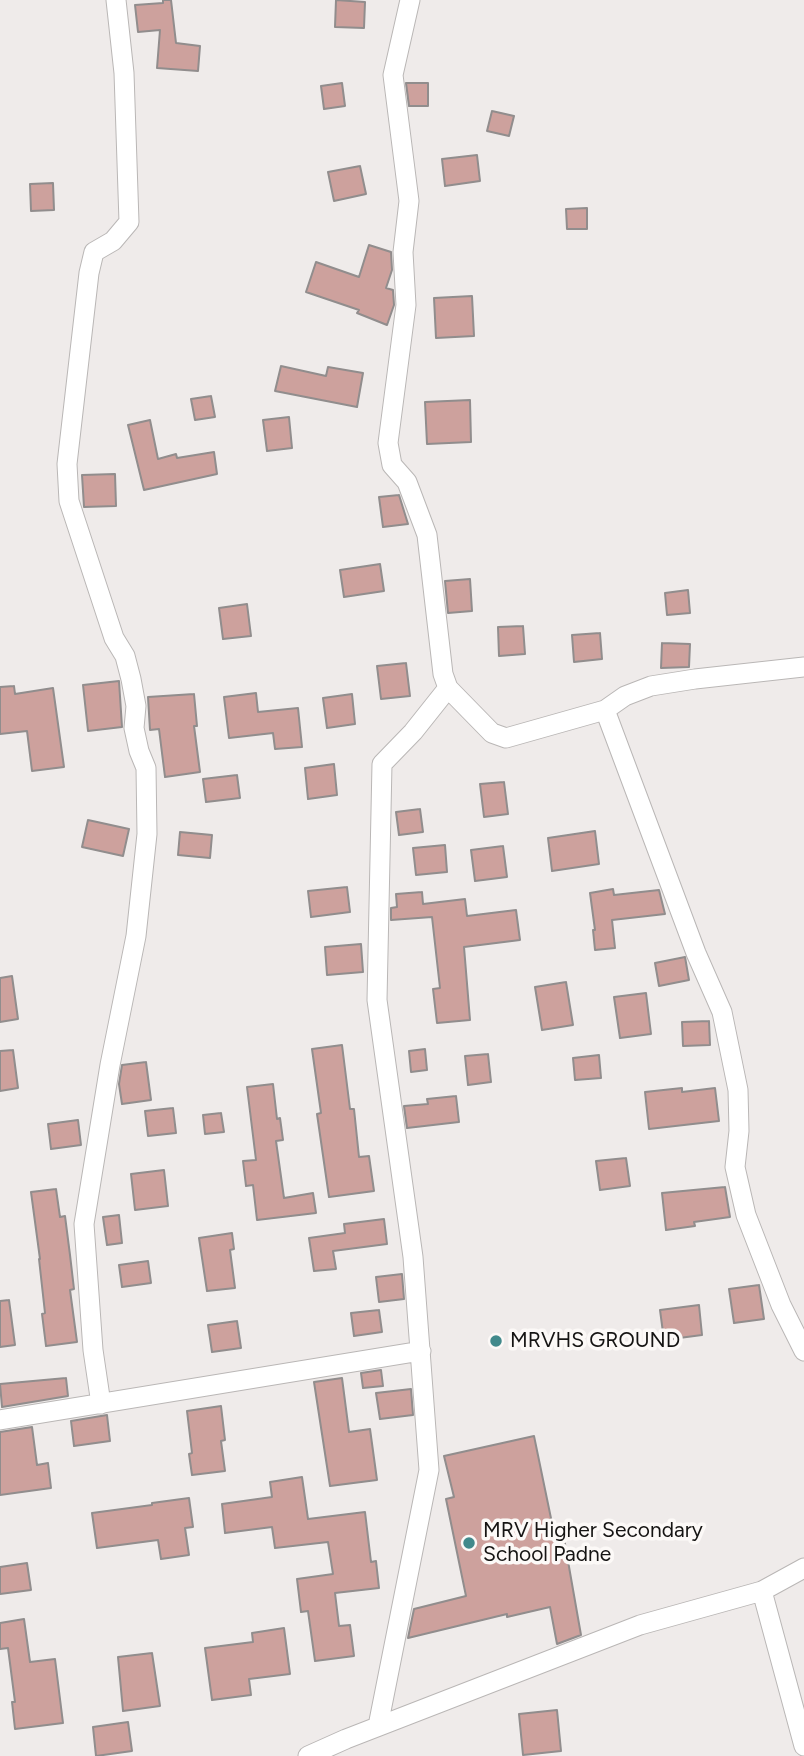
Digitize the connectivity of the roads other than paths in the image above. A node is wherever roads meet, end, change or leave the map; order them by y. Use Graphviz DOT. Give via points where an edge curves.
graph roads {
  1 [pos="116,0"];
  2 [pos="410,0"];
  3 [pos="804,667"];
  4 [pos="448,688"];
  5 [pos="605,710"];
  6 [pos="421,1351"];
  7 [pos="804,1351"];
  8 [pos="101,1404"];
  9 [pos="0,1420"];
  10 [pos="804,1568"];
  11 [pos="762,1591"];
  12 [pos="379,1726"];
  13 [pos="804,1746"];
  14 [pos="349,1747"];
  15 [pos="308,1756"];
  1 -- 8 [label="street" via="124,73 129,222 113,241 94,252 91,262 67,464 69,501 131,679 134,728 146,768 147,834 136,936 84,1224"];
  2 -- 4 [label="street" via="393,75 409,201 403,252 406,305 388,443 392,465 407,482 427,535"];
  3 -- 5 [label="street" via="651,686"];
  4 -- 5 [label="street" via="492,733 506,738"];
  4 -- 6 [label="street" via="382,764 377,1000 414,1257"];
  5 -- 7 [label="street" via="722,1012 738,1090 735,1167 746,1215"];
  6 -- 8 [label="street"];
  6 -- 12 [label="street" via="429,1470"];
  8 -- 9 [label="street"];
  10 -- 11 [label="street"];
  11 -- 12 [label="street" via="640,1625"];
  11 -- 13 [label="street"];
  12 -- 14 [label="street"];
  14 -- 15 [label="street"];
}
